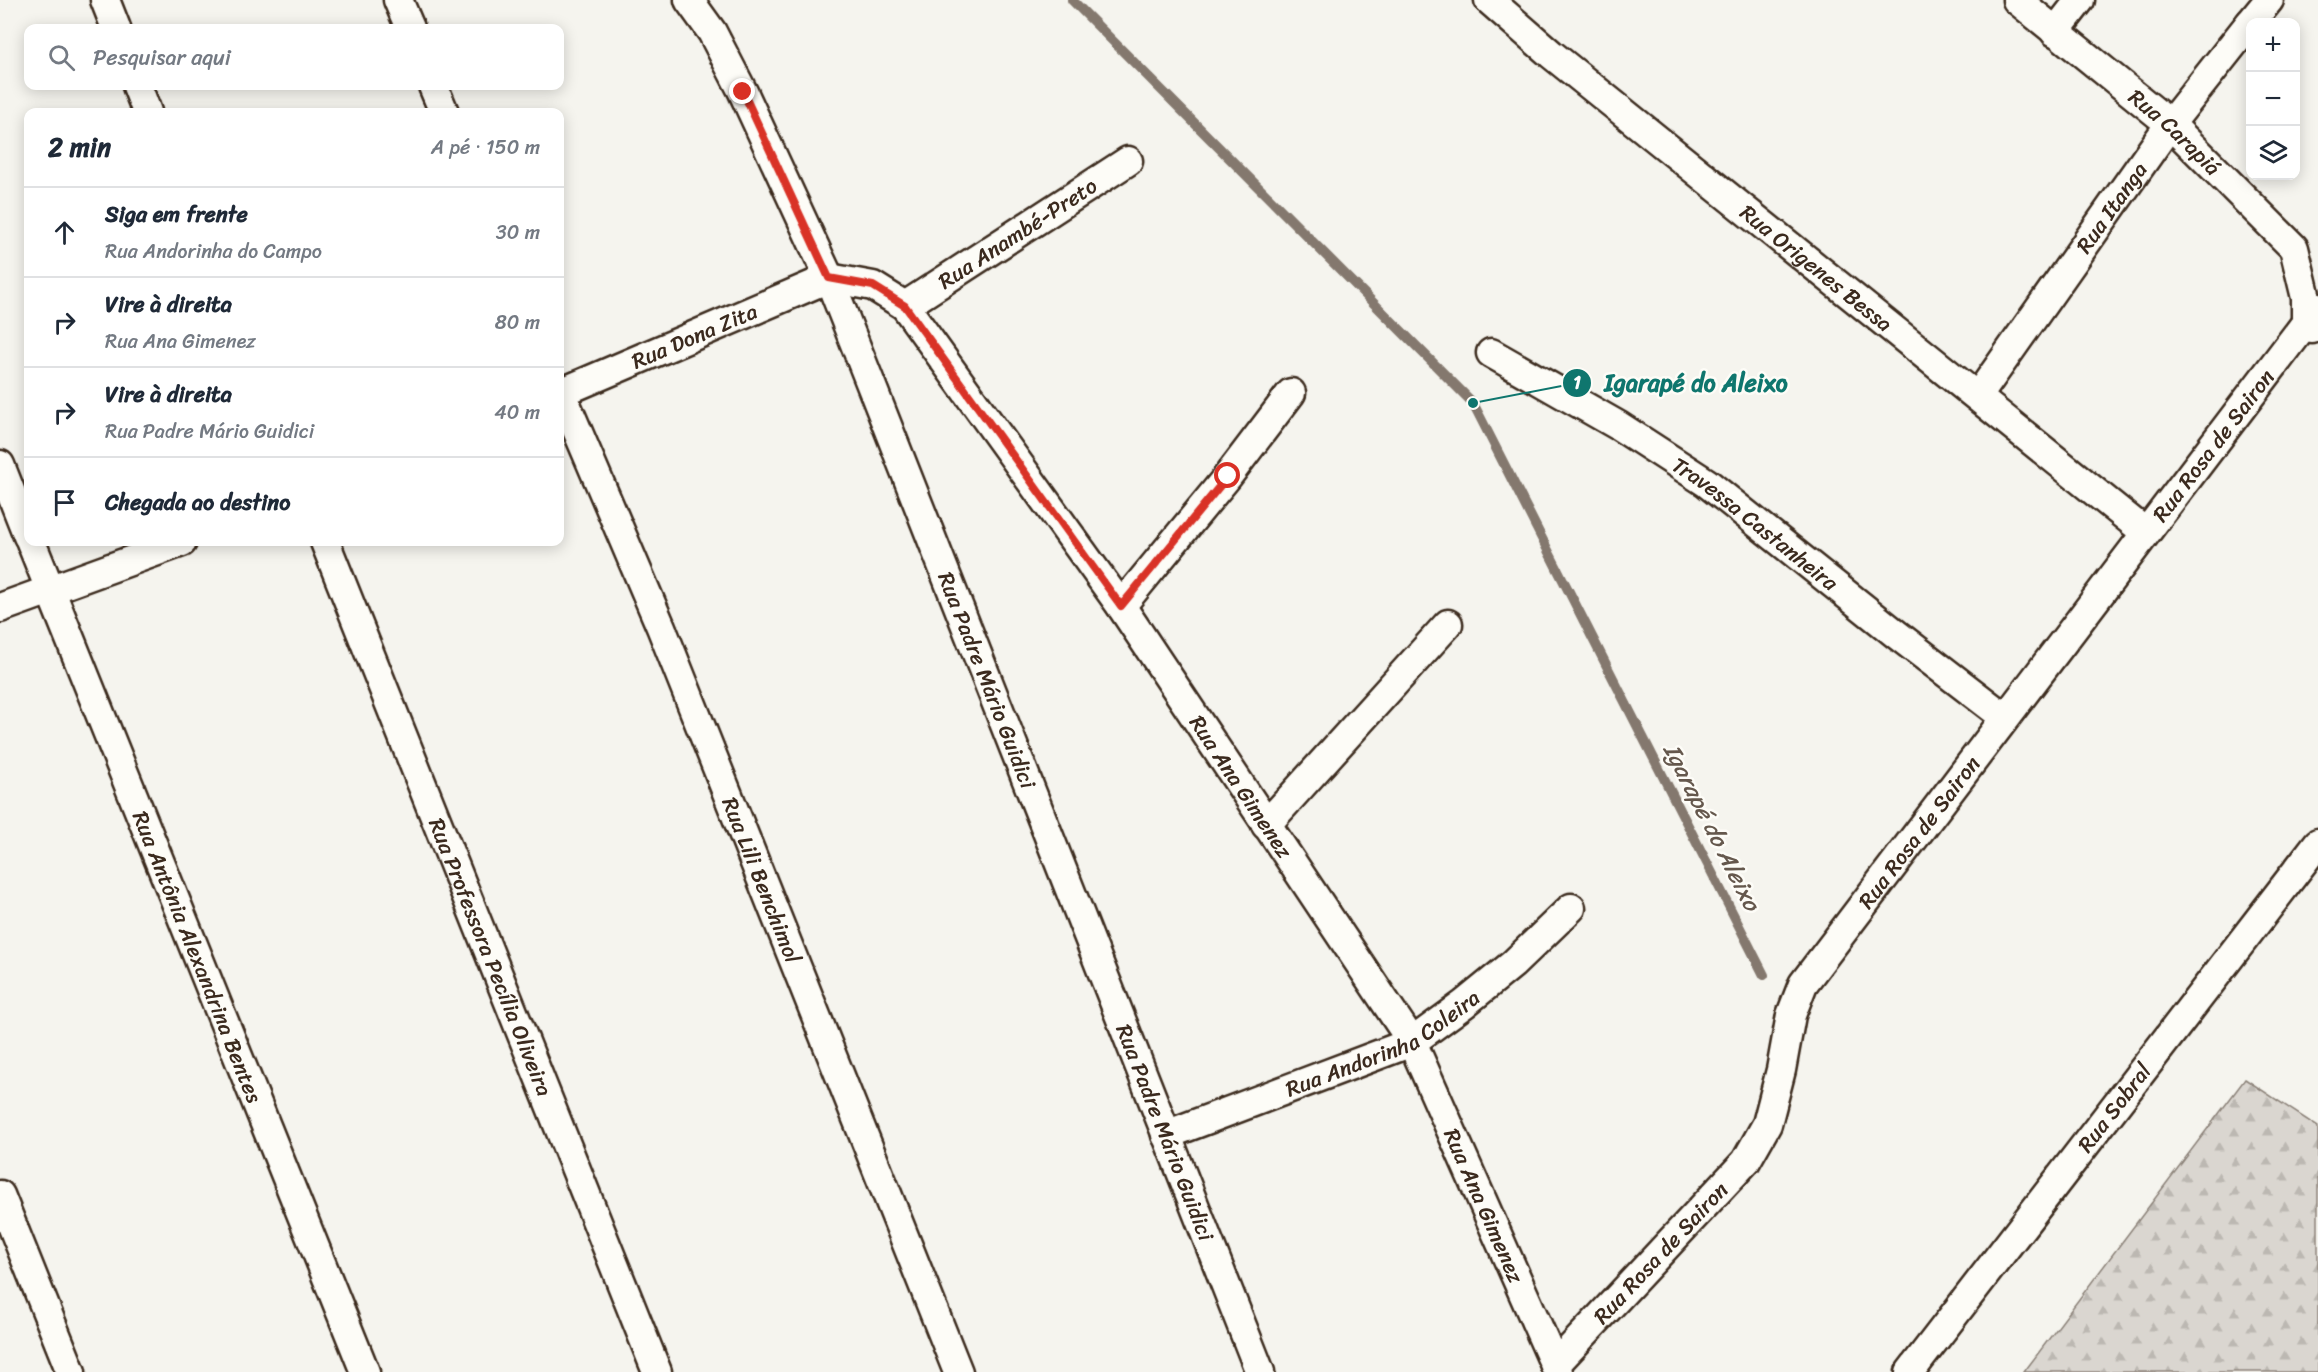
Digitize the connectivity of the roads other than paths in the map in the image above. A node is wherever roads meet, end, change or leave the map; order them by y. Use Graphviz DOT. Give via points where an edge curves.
graph roads {
  1 [pos="105,0"];
  2 [pos="398,0"];
  3 [pos="689,0"];
  4 [pos="1489,0"];
  5 [pos="2017,0"];
  6 [pos="2080,0"];
  7 [pos="2269,0"];
  8 [pos="2255,18"];
  9 [pos="114,24"];
  10 [pos="408,24"];
  11 [pos="2246,29"];
  12 [pos="2055,32"];
  13 [pos="139,90"];
  14 [pos="435,90"];
  15 [pos="145,108"];
  16 [pos="442,108"];
  17 [pos="2170,124"];
  18 [pos="1128,161"];
  19 [pos="829,278"];
  20 [pos="905,306"];
  21 [pos="2314,321"];
  22 [pos="1491,353"];
  23 [pos="564,390"];
  24 [pos="1291,393"];
  25 [pos="1978,396"];
  26 [pos="564,401"];
  27 [pos="0,465"];
  28 [pos="24,526"];
  29 [pos="2145,532"];
  30 [pos="33,546"];
  31 [pos="171,546"];
  32 [pos="327,546"];
  33 [pos="50,588"];
  34 [pos="1121,606"];
  35 [pos="0,608"];
  36 [pos="1448,624"];
  37 [pos="2004,717"];
  38 [pos="1266,825"];
  39 [pos="2318,843"];
  40 [pos="2308,876"];
  41 [pos="1571,908"];
  42 [pos="1412,1042"];
  43 [pos="1166,1135"];
  44 [pos="0,1195"];
  45 [pos="1556,1369"];
  46 [pos="1256,1371"];
  47 [pos="71,1372"];
  48 [pos="365,1372"];
  49 [pos="657,1372"];
  50 [pos="958,1372"];
  51 [pos="1910,1372"];
  1 -- 9 [label="street"];
  2 -- 10 [label="street"];
  3 -- 19 [label="street, Rua Padre Mário Guidici" via="712,33 743,92"];
  4 -- 25 [label="street, Rua Origenes Bessa"];
  5 -- 12 [label="street, Rua Carapiá"];
  6 -- 12 [label="street"];
  7 -- 8 [label="street, Rua Itanga"];
  11 -- 17 [label="street, Rua Itanga"];
  12 -- 17 [label="street, Rua Carapiá"];
  13 -- 15 [label="street"];
  14 -- 16 [label="street"];
  17 -- 21 [label="street, Rua Carapiá" via="2294,248"];
  17 -- 25 [label="street, Rua Itanga"];
  18 -- 20 [label="street, Rua Anambé-Preto"];
  19 -- 20 [label="street, Rua Ana Gimenez" via="873,286"];
  19 -- 23 [label="street, Rua Dona Zita"];
  19 -- 43 [label="street, Rua Padre Mário Guidici"];
  20 -- 34 [label="street, Rua Ana Gimenez"];
  21 -- 29 [label="street, Rua Rosa de Sairon"];
  22 -- 37 [label="street, Travessa Castanheira" via="1619,426 1707,483"];
  24 -- 34 [label="street"];
  25 -- 29 [label="street, Rua Origenes Bessa"];
  26 -- 50 [label="street, Rua Lili Benchimol" via="661,627"];
  27 -- 28 [label="street"];
  29 -- 37 [label="street, Rua Rosa de Sairon"];
  30 -- 33 [label="street, Rua Antônia Alexandrina Bentes"];
  31 -- 33 [label="street"];
  32 -- 49 [label="street, Rua Professora Pecília Oliveira"];
  33 -- 35 [label="street"];
  33 -- 48 [label="street, Rua Antônia Alexandrina Bentes"];
  34 -- 38 [label="street, Rua Ana Gimenez"];
  36 -- 38 [label="street"];
  37 -- 45 [label="street, Rua Rosa de Sairon" via="1803,984 1791,1016 1767,1124 1746,1161"];
  38 -- 42 [label="street, Rua Ana Gimenez"];
  39 -- 40 [label="street, Rua Sobral"];
  40 -- 51 [label="street, Rua Sobral"];
  41 -- 42 [label="street, Rua Andorinha Coleira" via="1513,964"];
  42 -- 43 [label="street, Rua Andorinha Coleira"];
  42 -- 45 [label="street, Rua Ana Gimenez"];
  43 -- 46 [label="street, Rua Padre Mário Guidici"];
  44 -- 47 [label="street"];
}
